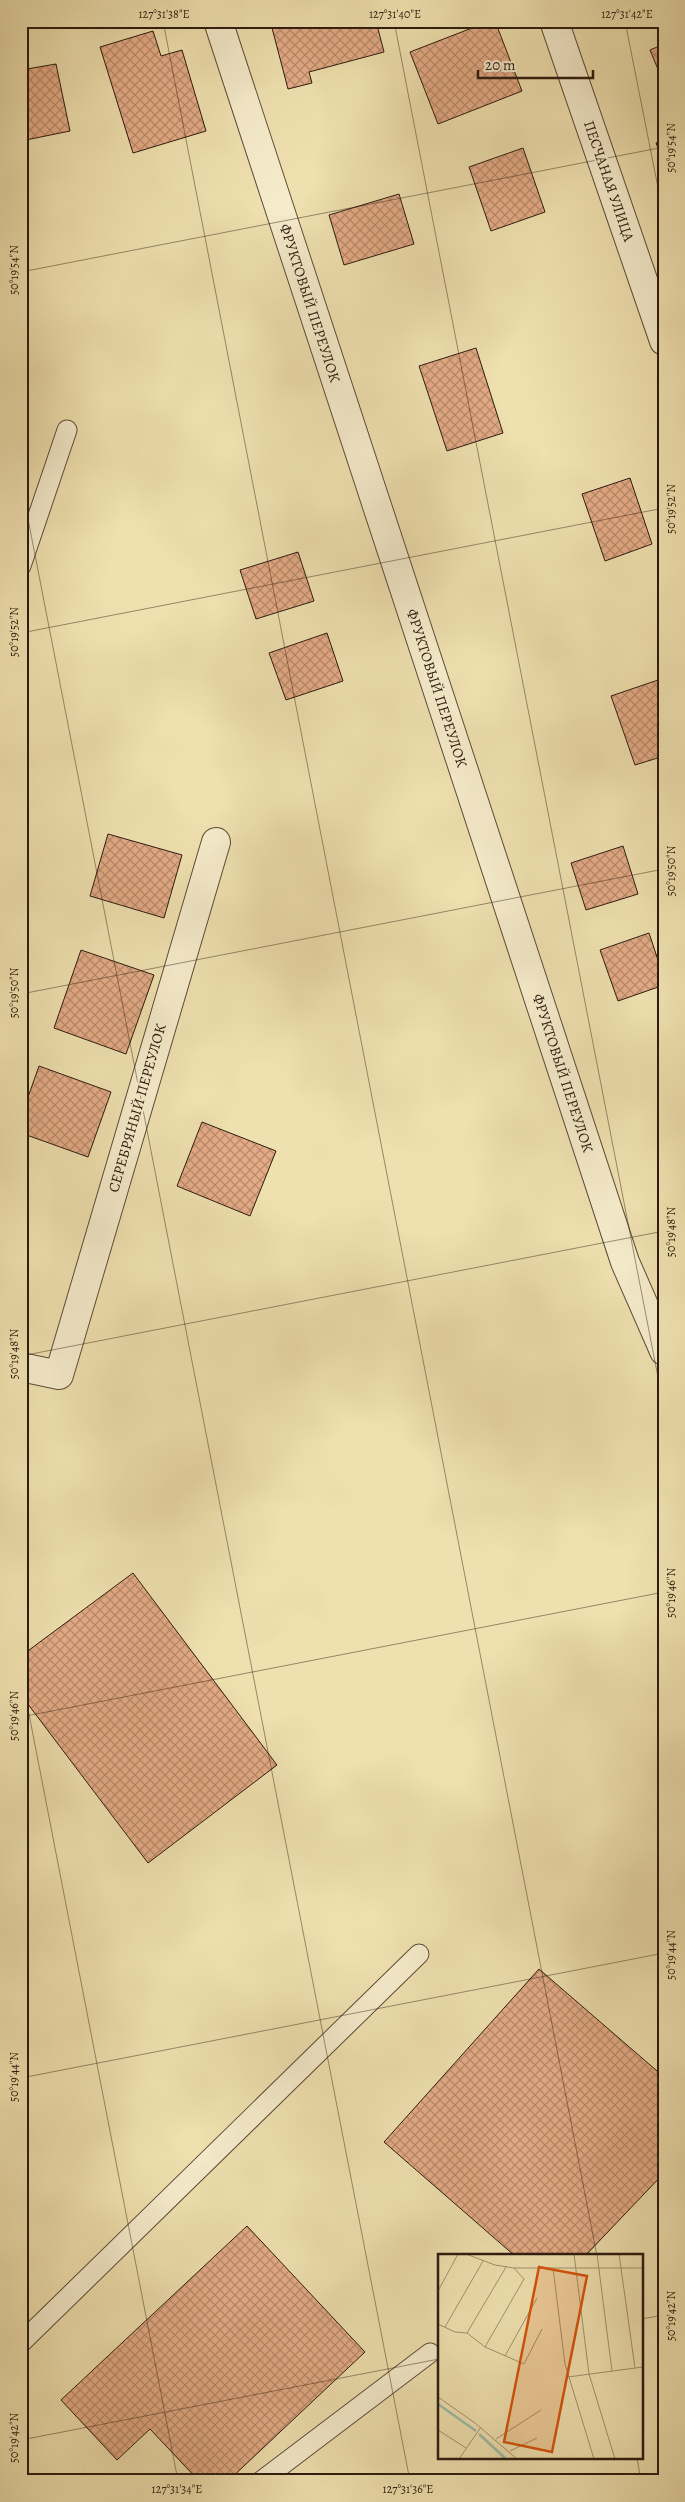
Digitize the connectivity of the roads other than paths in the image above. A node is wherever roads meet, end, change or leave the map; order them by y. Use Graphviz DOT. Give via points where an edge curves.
graph roads {
  1 [pos="218,21"];
  2 [pos="554,21"];
  3 [pos="664,341"];
  4 [pos="67,430"];
  5 [pos="21,566"];
  6 [pos="216,842"];
  7 [pos="664,1351"];
  8 [pos="21,1367"];
  9 [pos="419,1954"];
  10 [pos="21,2343"];
  11 [pos="430,2353"];
  12 [pos="261,2481"];
  1 -- 7 [label="street, ФРУКТОВЫЙ ПЕРЕУЛОК" via="624,1262"];
  2 -- 3 [label="street, ПЕСЧАНАЯ УЛИЦА"];
  4 -- 5 [label="lane"];
  6 -- 8 [label="street, СЕРЕБРЯНЫЙ ПЕРЕУЛОК" via="59,1375"];
  9 -- 10 [label="lane"];
  11 -- 12 [label="lane"];
}
